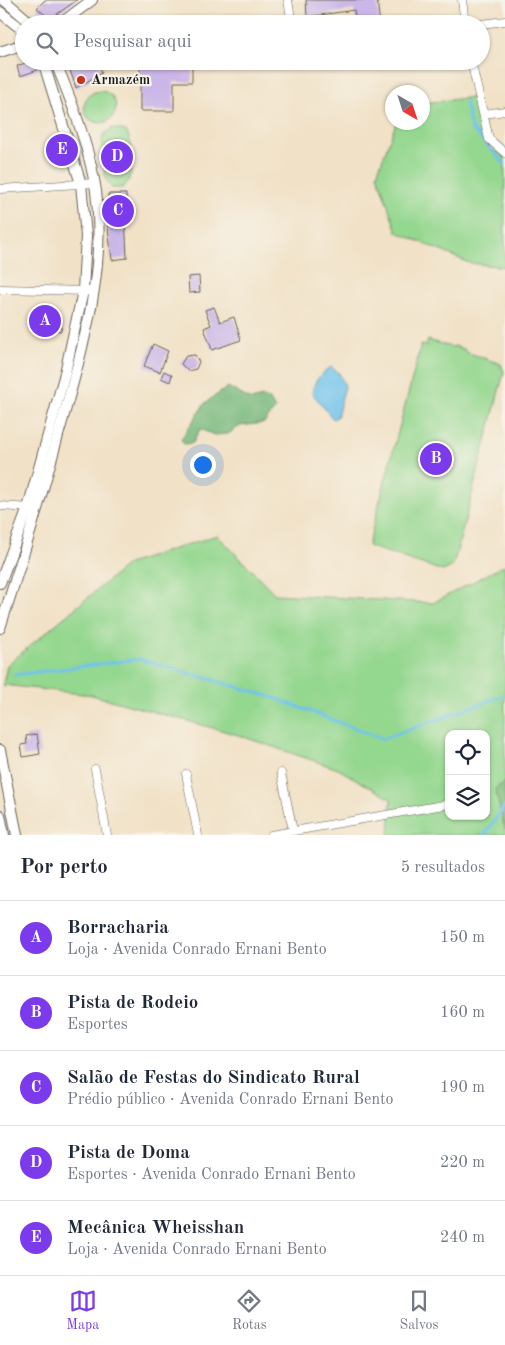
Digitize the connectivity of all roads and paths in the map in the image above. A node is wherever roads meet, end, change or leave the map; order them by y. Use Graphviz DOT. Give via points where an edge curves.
graph roads {
  1 [pos="4,0"];
  2 [pos="92,0"];
  3 [pos="288,0"];
  4 [pos="462,0"];
  5 [pos="0,12"];
  6 [pos="22,15"];
  7 [pos="72,15"];
  8 [pos="290,15"];
  9 [pos="464,15"];
  10 [pos="505,21"];
  11 [pos="490,23"];
  12 [pos="15,24"];
  13 [pos="15,47"];
  14 [pos="0,52"];
  15 [pos="45,70"];
  16 [pos="59,70"];
  17 [pos="473,70"];
  18 [pos="72,101"];
  19 [pos="58,106"];
  20 [pos="505,111"];
  21 [pos="484,114"];
  22 [pos="505,153"];
  23 [pos="94,183"];
  24 [pos="81,184"];
  25 [pos="0,189"];
  26 [pos="0,289"];
  27 [pos="83,291"];
  28 [pos="94,292"];
  29 [pos="64,373"];
  30 [pos="76,376"];
  31 [pos="0,506"];
  32 [pos="28,508"];
  33 [pos="39,509"];
  34 [pos="0,583"];
  35 [pos="0,628"];
  36 [pos="0,750"];
  37 [pos="95,769"];
  38 [pos="281,773"];
  39 [pos="186,774"];
  40 [pos="445,805"];
  41 [pos="0,815"];
  42 [pos="293,831"];
  43 [pos="4,835"];
  44 [pos="17,835"];
  45 [pos="107,835"];
  46 [pos="198,835"];
  47 [pos="271,835"];
  1 -- 6 [label="street"];
  2 -- 7 [label="street"];
  3 -- 8 [label="street"];
  4 -- 9 [label="street"];
  5 -- 12 [label="street"];
  10 -- 11 [label="street"];
  13 -- 14 [label="street"];
  15 -- 19 [label="street"];
  16 -- 18 [label="street"];
  17 -- 21 [label="street"];
  18 -- 19 [label="street"];
  18 -- 23 [label="street"];
  19 -- 24 [label="street"];
  20 -- 21 [label="street"];
  21 -- 22 [label="street" via="489,139"];
  23 -- 24 [label="street"];
  23 -- 28 [label="street" via="97,237"];
  24 -- 25 [label="street"];
  24 -- 27 [label="street" via="86,236"];
  26 -- 27 [label="street"];
  27 -- 28 [label="street"];
  27 -- 29 [label="street"];
  28 -- 30 [label="street"];
  29 -- 30 [label="street"];
  29 -- 32 [label="street"];
  30 -- 33 [label="street"];
  31 -- 32 [label="street"];
  32 -- 33 [label="street"];
  32 -- 34 [label="street"];
  33 -- 35 [label="street"];
  36 -- 44 [label="street"];
  37 -- 45 [label="street"];
  38 -- 42 [label="street"];
  39 -- 46 [label="street"];
  40 -- 42 [label="street"];
  41 -- 43 [label="street"];
  42 -- 47 [label="street"];
}
